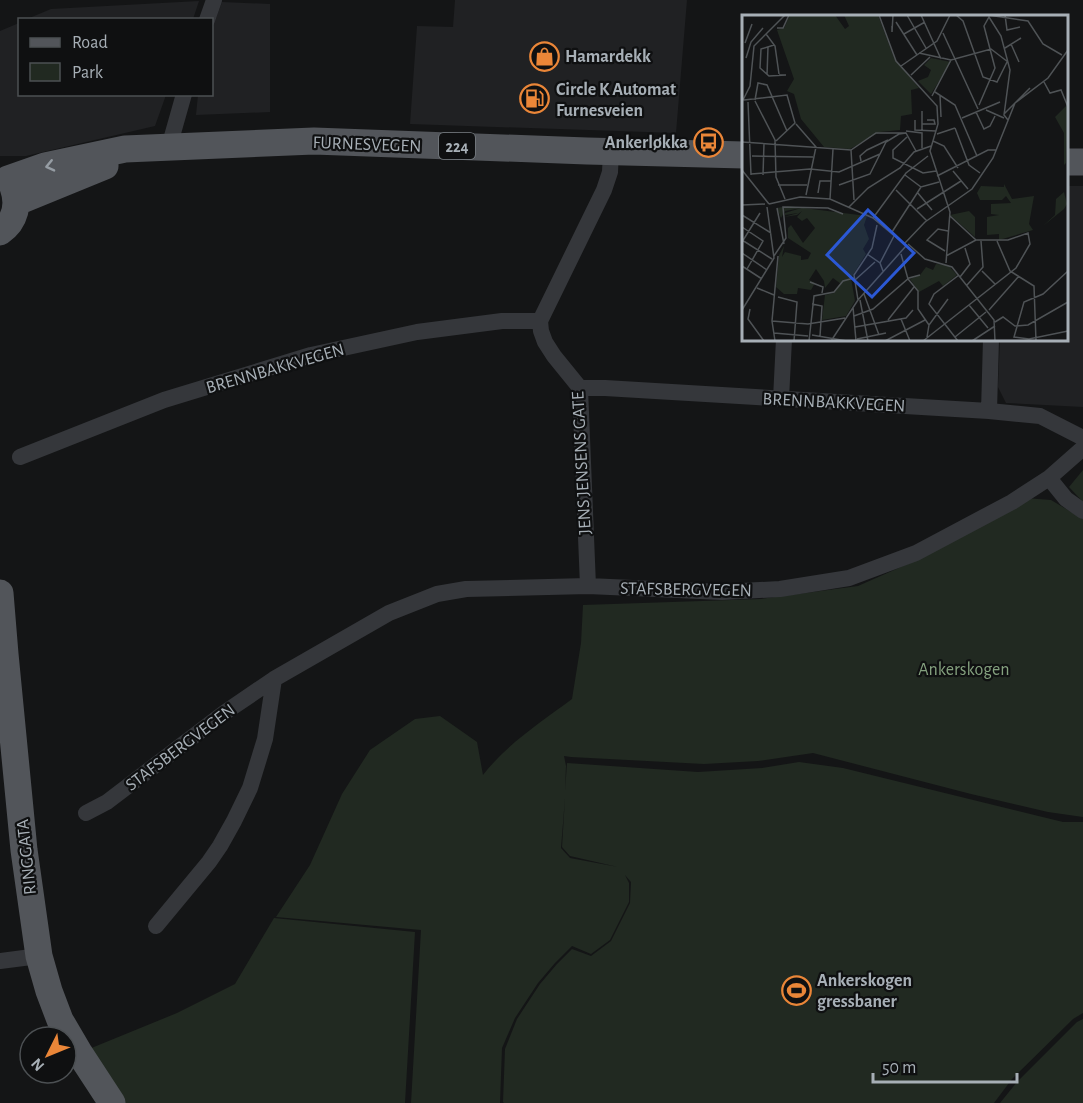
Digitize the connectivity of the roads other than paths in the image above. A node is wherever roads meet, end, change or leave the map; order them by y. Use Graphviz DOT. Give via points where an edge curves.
graph roads {
  1 [pos="214,0"];
  2 [pos="208,18"];
  3 [pos="183,96"];
  4 [pos="169,147"];
  5 [pos="611,151"];
  6 [pos="742,155"];
  7 [pos="8,185"];
  8 [pos="0,232"];
  9 [pos="540,321"];
  10 [pos="784,340"];
  11 [pos="992,340"];
  12 [pos="580,388"];
  13 [pos="781,399"];
  14 [pos="989,411"];
  15 [pos="1083,438"];
  16 [pos="1083,448"];
  17 [pos="20,457"];
  18 [pos="1049,478"];
  19 [pos="1083,511"];
  20 [pos="588,586"];
  21 [pos="0,593"];
  22 [pos="274,679"];
  23 [pos="86,813"];
  24 [pos="156,926"];
  25 [pos="39,956"];
  26 [pos="0,961"];
  27 [pos="112,1103"];
  1 -- 2 [label="street"];
  3 -- 4 [label="street"];
  4 -- 5 [label="main road, FURNESVEGEN / 224" via="314,141"];
  4 -- 7 [label="main road, FURNESVEGEN / 224" via="124,149 45,166"];
  5 -- 6 [label="main road, FURNESVEGEN / 224"];
  5 -- 9 [label="street" via="604,190"];
  7 -- 8 [label="main road, 224" via="15,215"];
  9 -- 12 [label="street, JENS JENSENS GATE" via="545,342"];
  9 -- 17 [label="street, BRENNBAKKVEGEN" via="502,321 417,332 311,355 164,400"];
  10 -- 13 [label="street"];
  11 -- 14 [label="street"];
  12 -- 13 [label="street, BRENNBAKKVEGEN"];
  12 -- 20 [label="street, JENS JENSENS GATE"];
  13 -- 14 [label="street, BRENNBAKKVEGEN"];
  14 -- 15 [label="street, BRENNBAKKVEGEN" via="1040,416"];
  16 -- 18 [label="street, STAFSBERGVEGEN"];
  18 -- 19 [label="street" via="1066,499"];
  18 -- 20 [label="street, STAFSBERGVEGEN" via="916,553 849,578 780,589 722,592"];
  20 -- 22 [label="street, STAFSBERGVEGEN" via="466,589 437,594 389,613"];
  21 -- 25 [label="main road, RINGGATA" via="24,850"];
  22 -- 23 [label="street, STAFSBERGVEGEN" via="224,712 107,802"];
  22 -- 24 [label="street" via="265,739 250,788 220,846"];
  25 -- 26 [label="street"];
  25 -- 27 [label="main road, RINGGATA" via="60,1020"];
}
